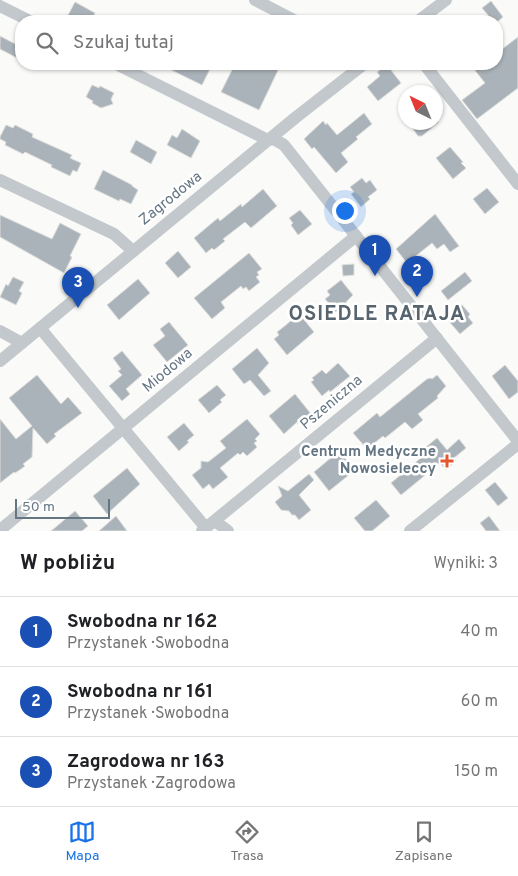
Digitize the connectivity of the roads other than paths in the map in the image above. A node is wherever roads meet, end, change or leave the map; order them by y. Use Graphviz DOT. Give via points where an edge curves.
graph roads {
  1 [pos="255,0"];
  2 [pos="446,0"];
  3 [pos="0,6"];
  4 [pos="18,15"];
  5 [pos="284,15"];
  6 [pos="426,15"];
  7 [pos="128,70"];
  8 [pos="356,70"];
  9 [pos="429,70"];
  10 [pos="268,140"];
  11 [pos="0,180"];
  12 [pos="518,184"];
  13 [pos="356,236"];
  14 [pos="133,251"];
  15 [pos="40,328"];
  16 [pos="0,331"];
  17 [pos="437,338"];
  18 [pos="22,343"];
  19 [pos="0,360"];
  20 [pos="122,430"];
  21 [pos="518,443"];
  22 [pos="208,527"];
  23 [pos="0,530"];
  24 [pos="228,531"];
  25 [pos="410,531"];
  1 -- 5 [label="street"];
  2 -- 6 [label="street"];
  3 -- 4 [label="street"];
  7 -- 10 [label="street"];
  8 -- 10 [label="street, Zagrodowa"];
  9 -- 12 [label="street"];
  10 -- 13 [label="street" via="284,144"];
  10 -- 14 [label="street, Zagrodowa"];
  11 -- 14 [label="street" via="114,234"];
  13 -- 17 [label="street"];
  13 -- 20 [label="street, Miodowa"];
  14 -- 15 [label="street, Zagrodowa"];
  15 -- 18 [label="street, Zagrodowa"];
  15 -- 20 [label="street"];
  16 -- 18 [label="street"];
  17 -- 21 [label="street"];
  17 -- 22 [label="street, Pszeniczna"];
  18 -- 19 [label="street, Zagrodowa"];
  20 -- 22 [label="street"];
  20 -- 23 [label="street, Miodowa"];
  21 -- 25 [label="street"];
  22 -- 24 [label="street"];
}
